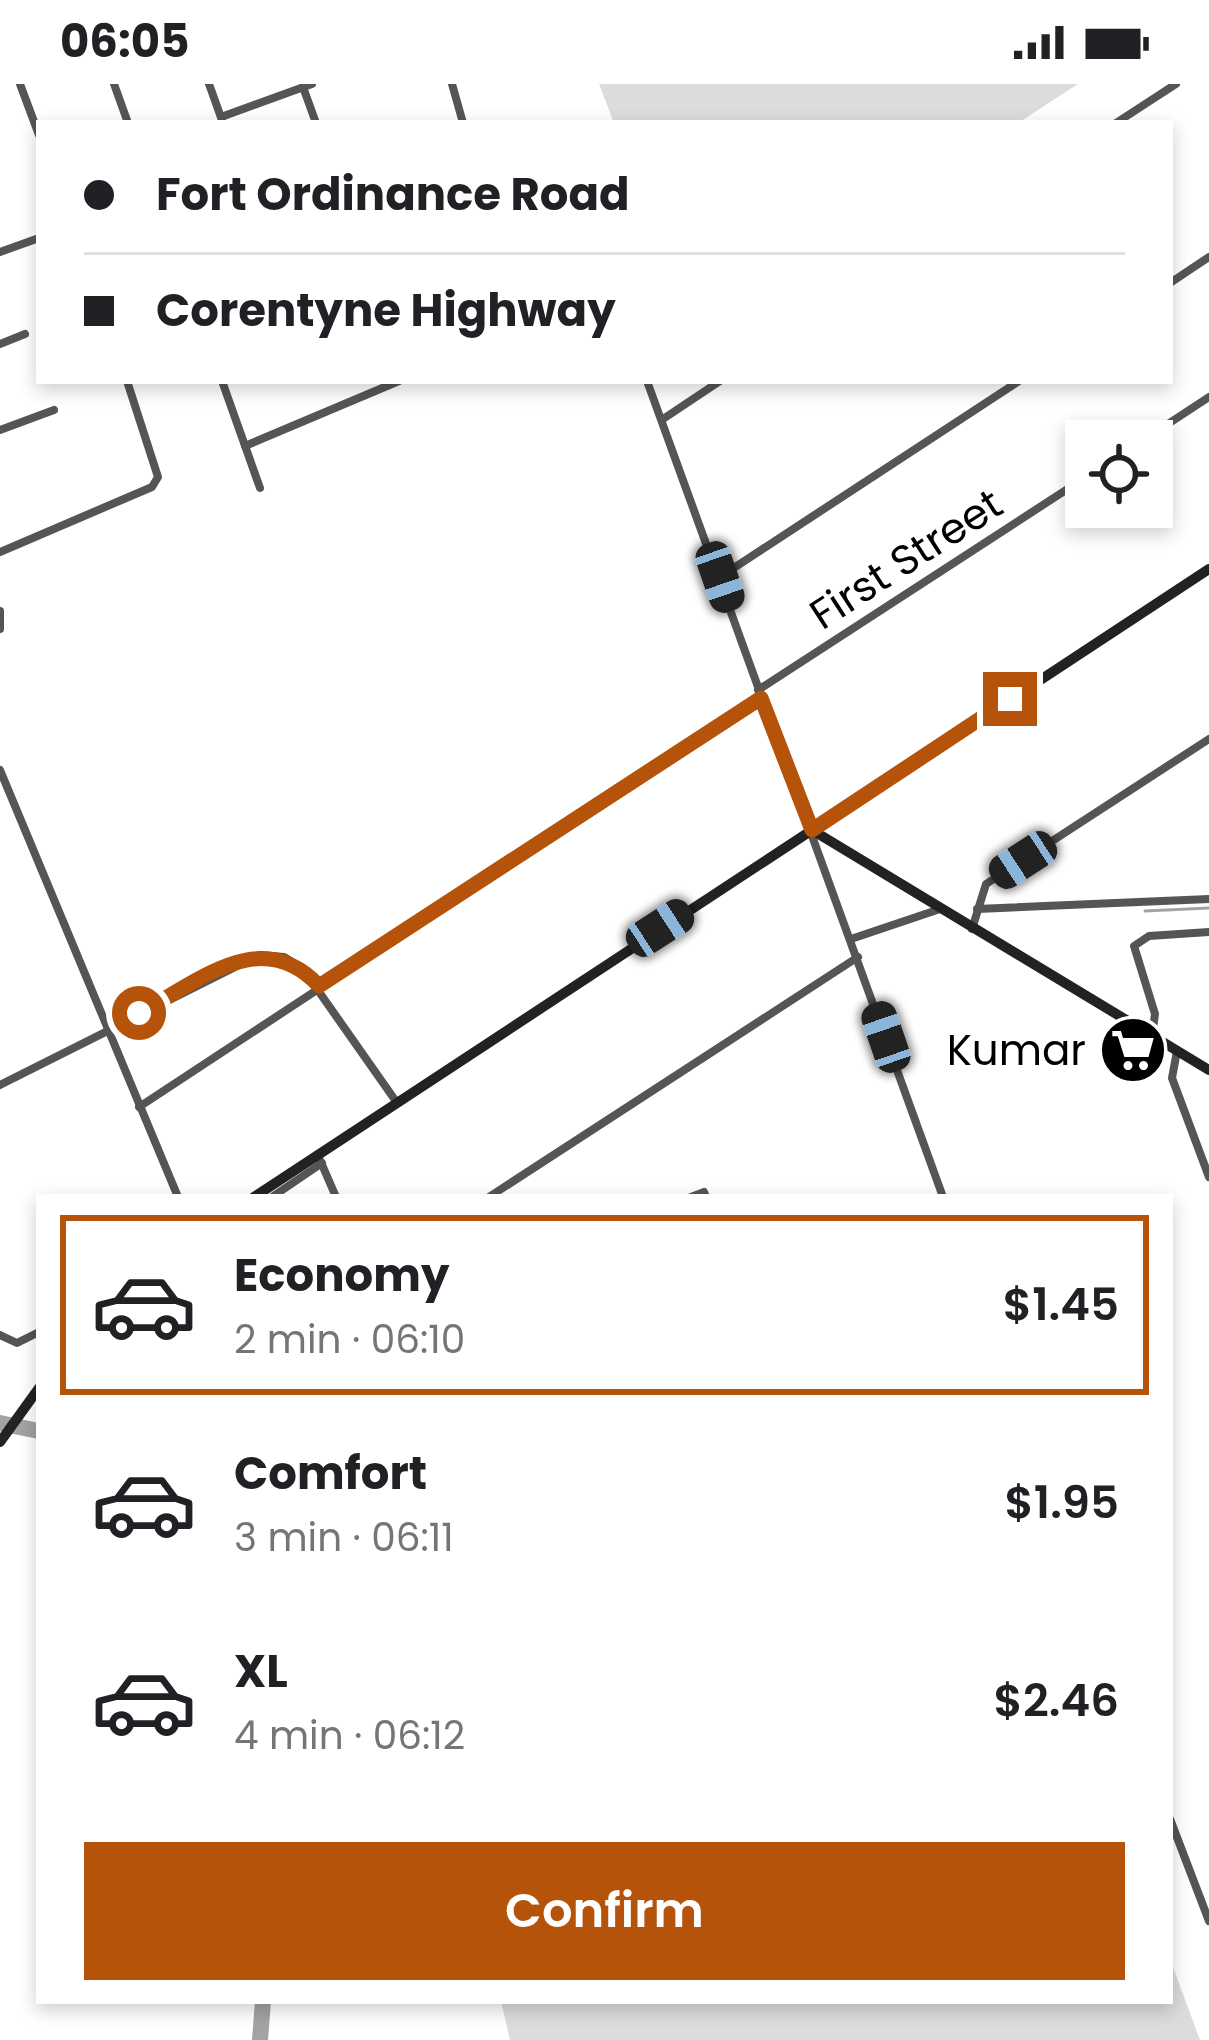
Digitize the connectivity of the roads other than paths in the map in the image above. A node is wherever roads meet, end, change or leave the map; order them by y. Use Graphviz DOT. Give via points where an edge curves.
graph roads {
  1 [pos="20,84"];
  2 [pos="114,84"];
  3 [pos="209,84"];
  4 [pos="452,84"];
  5 [pos="1176,84"];
  6 [pos="308,86"];
  7 [pos="127,120"];
  8 [pos="222,120"];
  9 [pos="315,120"];
  10 [pos="461,120"];
  11 [pos="1121,120"];
  12 [pos="36,127"];
  13 [pos="36,239"];
  14 [pos="0,252"];
  15 [pos="1209,257"];
  16 [pos="1173,281"];
  17 [pos="25,334"];
  18 [pos="0,344"];
  19 [pos="128,384"];
  20 [pos="223,384"];
  21 [pos="392,384"];
  22 [pos="648,384"];
  23 [pos="716,384"];
  24 [pos="1014,384"];
  25 [pos="1209,398"];
  26 [pos="54,410"];
  27 [pos="662,419"];
  28 [pos="1173,421"];
  29 [pos="0,430"];
  30 [pos="245,446"];
  31 [pos="260,488"];
  32 [pos="1065,491"];
  33 [pos="0,552"];
  34 [pos="1209,569"];
  35 [pos="720,577"];
  36 [pos="1,613"];
  37 [pos="0,629"];
  38 [pos="760,694"];
  39 [pos="1209,739"];
  40 [pos="0,770"];
  41 [pos="812,830"];
  42 [pos="1209,899"];
  43 [pos="940,909"];
  44 [pos="977,909"];
  45 [pos="972,929"];
  46 [pos="1209,932"];
  47 [pos="851,939"];
  48 [pos="858,957"];
  49 [pos="319,986"];
  50 [pos="106,1030"];
  51 [pos="1152,1036"];
  52 [pos="1178,1051"];
  53 [pos="1209,1070"];
  54 [pos="0,1084"];
  55 [pos="395,1100"];
  56 [pos="139,1107"];
  57 [pos="320,1157"];
  58 [pos="1209,1177"];
  59 [pos="177,1194"];
  60 [pos="259,1194"];
  61 [pos="276,1194"];
  62 [pos="335,1194"];
  63 [pos="494,1194"];
  64 [pos="942,1194"];
  65 [pos="36,1334"];
  66 [pos="0,1335"];
  67 [pos="36,1392"];
  68 [pos="0,1442"];
  69 [pos="1173,1827"];
  70 [pos="1209,1921"];
  1 -- 12 [label="street"];
  2 -- 7 [label="street"];
  3 -- 8 [label="street"];
  4 -- 10 [label="street"];
  5 -- 11 [label="street"];
  6 -- 8 [label="street"];
  6 -- 9 [label="street"];
  13 -- 14 [label="street"];
  15 -- 16 [label="street"];
  17 -- 18 [label="street"];
  19 -- 33 [label="street" via="156,461 152,487"];
  20 -- 30 [label="street"];
  21 -- 30 [label="street"];
  22 -- 27 [label="street"];
  23 -- 27 [label="street"];
  24 -- 35 [label="street"];
  25 -- 28 [label="street"];
  26 -- 29 [label="street"];
  27 -- 35 [label="street"];
  30 -- 31 [label="street"];
  32 -- 38 [label="street, First Street"];
  34 -- 41 [label="main road"];
  35 -- 38 [label="street"];
  36 -- 37 [label="street"];
  38 -- 41 [label="street"];
  38 -- 49 [label="street, First Street"];
  39 -- 44 [label="street" via="986,884"];
  40 -- 50 [label="street"];
  41 -- 43 [label="main road"];
  41 -- 47 [label="street"];
  41 -- 55 [label="main road"];
  42 -- 44 [label="street"];
  43 -- 45 [label="main road"];
  43 -- 47 [label="street"];
  44 -- 45 [label="street"];
  45 -- 51 [label="main road"];
  46 -- 51 [label="street" via="1149,936 1134,946 1155,1014"];
  47 -- 48 [label="street"];
  48 -- 63 [label="street"];
  48 -- 64 [label="street"];
  49 -- 50 [label="street" via="284,957 260,955"];
  49 -- 55 [label="street"];
  49 -- 56 [label="street, First Street"];
  50 -- 54 [label="street"];
  50 -- 56 [label="street"];
  51 -- 52 [label="main road"];
  52 -- 53 [label="main road"];
  52 -- 58 [label="street" via="1172,1078"];
  55 -- 57 [label="main road"];
  56 -- 59 [label="street"];
  57 -- 60 [label="main road"];
  57 -- 61 [label="street"];
  57 -- 62 [label="street"];
  65 -- 66 [label="street" via="17,1343"];
  67 -- 68 [label="main road"];
  69 -- 70 [label="street"];
}
